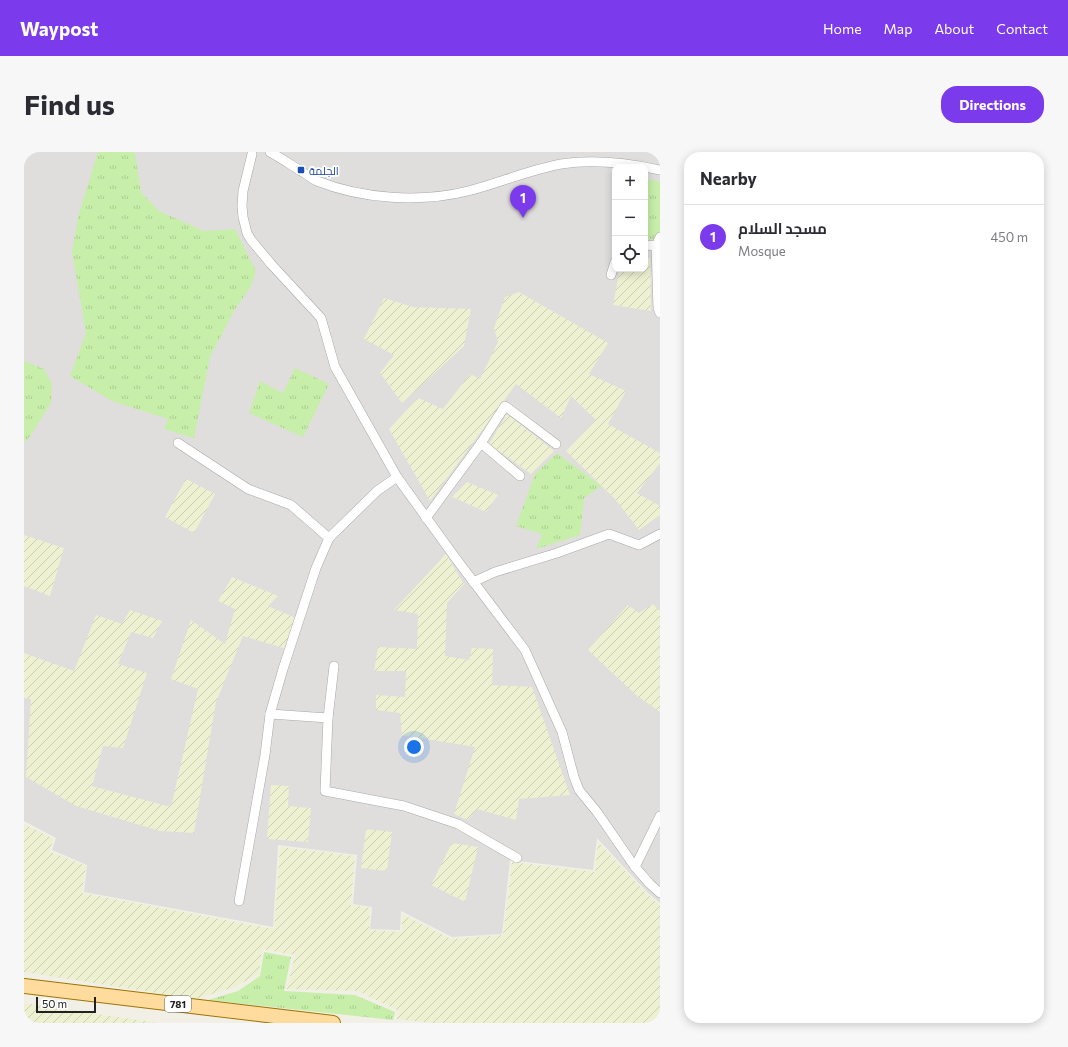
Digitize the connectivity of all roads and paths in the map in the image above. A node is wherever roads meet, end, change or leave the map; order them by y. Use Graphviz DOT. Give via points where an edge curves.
graph roads {
  1 [pos="270,152"];
  2 [pos="252,153"];
  3 [pos="622,164"];
  4 [pos="648,168"];
  5 [pos="660,170"];
  6 [pos="660,236"];
  7 [pos="648,245"];
  8 [pos="658,246"];
  9 [pos="612,272"];
  10 [pos="611,275"];
  11 [pos="660,313"];
  12 [pos="178,443"];
  13 [pos="481,443"];
  14 [pos="556,444"];
  15 [pos="520,476"];
  16 [pos="397,477"];
  17 [pos="426,518"];
  18 [pos="660,534"];
  19 [pos="329,538"];
  20 [pos="473,582"];
  21 [pos="334,666"];
  22 [pos="270,714"];
  23 [pos="328,718"];
  24 [pos="660,816"];
  25 [pos="517,858"];
  26 [pos="635,867"];
  27 [pos="660,893"];
  28 [pos="240,901"];
  29 [pos="24,986"];
  30 [pos="24,995"];
  31 [pos="259,1023"];
  32 [pos="333,1023"];
  1 -- 3 [label="street" via="315,180 345,190 414,198 467,191 561,164"];
  2 -- 16 [label="street" via="243,191 243,217 247,233 270,264 322,318 335,367"];
  4 -- 5 [label="street"];
  6 -- 8 [label="street"];
  7 -- 8 [label="street"];
  8 -- 11 [label="street"];
  9 -- 10 [label="street"];
  12 -- 19 [label="street" via="248,489 291,505"];
  13 -- 14 [label="street" via="505,406"];
  13 -- 15 [label="street"];
  13 -- 17 [label="street"];
  16 -- 17 [label="street"];
  16 -- 19 [label="street" via="377,490"];
  17 -- 20 [label="street"];
  18 -- 20 [label="street" via="639,545 609,534 495,572"];
  19 -- 22 [label="street" via="316,568"];
  20 -- 26 [label="street" via="525,650 562,732 579,790"];
  21 -- 23 [label="street"];
  22 -- 23 [label="street"];
  22 -- 28 [label="street"];
  23 -- 25 [label="street" via="325,791 404,806 458,824"];
  24 -- 26 [label="street"];
  26 -- 27 [label="street"];
  29 -- 32 [label="main road, 781"];
  30 -- 31 [label="main road, 781"];
}
